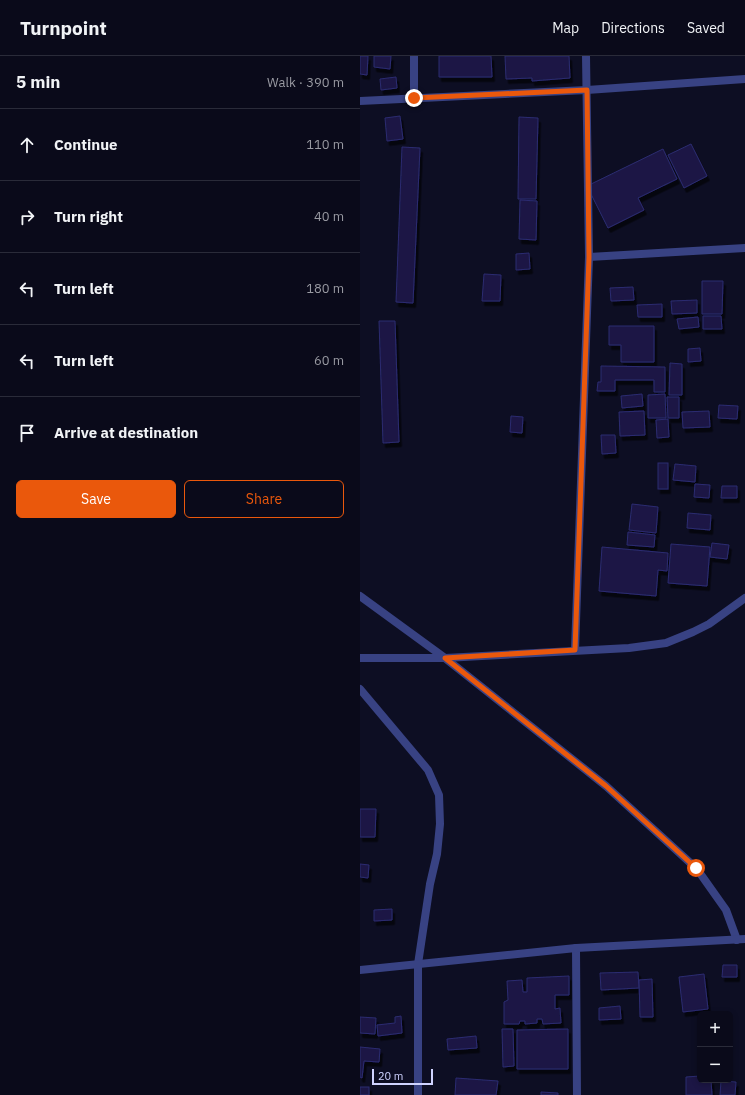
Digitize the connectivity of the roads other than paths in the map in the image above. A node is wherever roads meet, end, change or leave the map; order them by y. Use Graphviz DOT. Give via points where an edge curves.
graph roads {
  1 [pos="414,56"];
  2 [pos="586,56"];
  3 [pos="745,79"];
  4 [pos="587,90"];
  5 [pos="414,98"];
  6 [pos="360,101"];
  7 [pos="745,248"];
  8 [pos="589,257"];
  9 [pos="360,596"];
  10 [pos="745,598"];
  11 [pos="575,650"];
  12 [pos="360,658"];
  13 [pos="445,658"];
  14 [pos="360,689"];
  15 [pos="741,940"];
  16 [pos="576,948"];
  17 [pos="418,964"];
  18 [pos="360,970"];
  19 [pos="418,1095"];
  20 [pos="577,1095"];
  1 -- 5 [label="street"];
  2 -- 4 [label="street"];
  3 -- 4 [label="street"];
  4 -- 5 [label="street"];
  4 -- 8 [label="street"];
  5 -- 6 [label="street"];
  7 -- 8 [label="street"];
  8 -- 11 [label="street"];
  9 -- 13 [label="street"];
  10 -- 11 [label="street" via="698,630 666,643 629,648"];
  11 -- 13 [label="street"];
  12 -- 13 [label="street"];
  13 -- 15 [label="street" via="606,786 696,868 726,910"];
  14 -- 17 [label="street" via="428,770 439,795 437,854"];
  15 -- 16 [label="street"];
  16 -- 17 [label="street"];
  16 -- 20 [label="street"];
  17 -- 18 [label="street"];
  17 -- 19 [label="street"];
}
